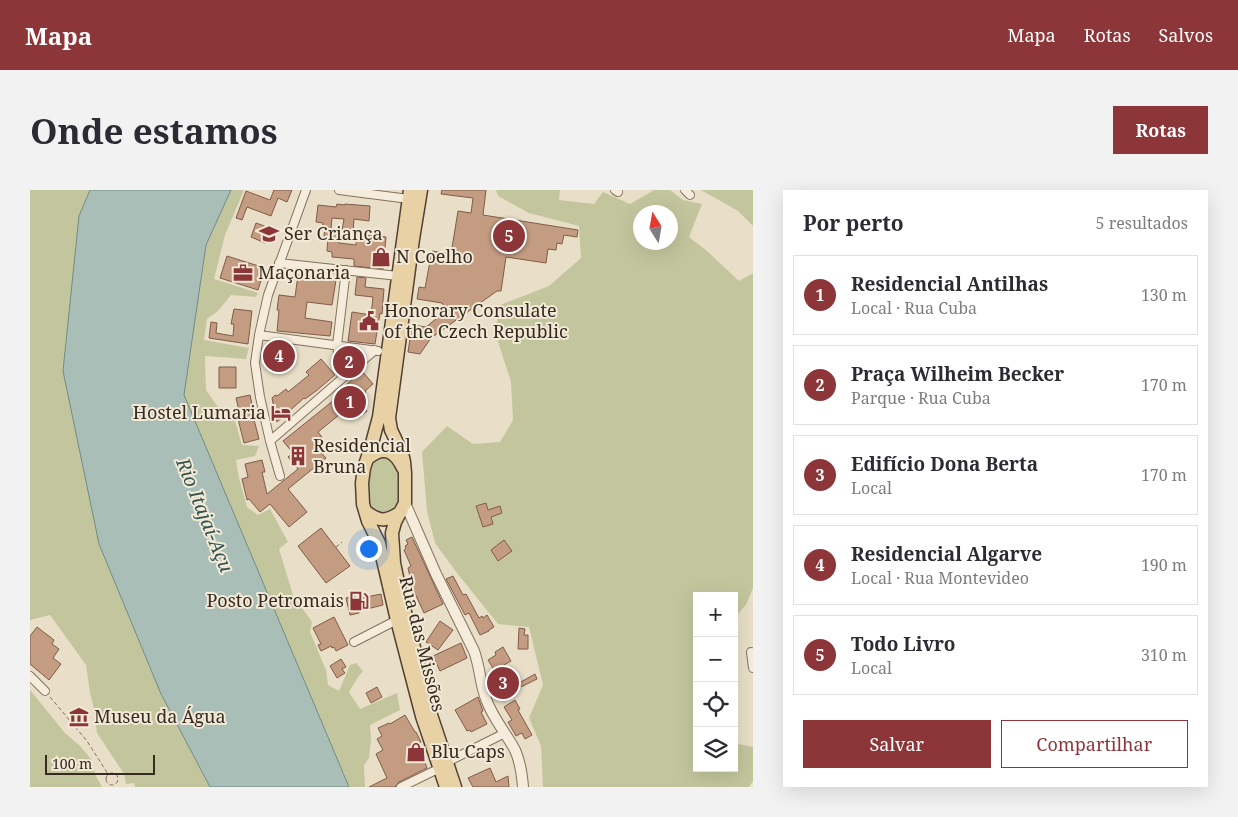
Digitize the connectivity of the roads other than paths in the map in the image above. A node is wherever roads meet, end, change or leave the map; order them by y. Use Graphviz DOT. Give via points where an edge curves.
graph roads {
  1 [pos="306,190"];
  2 [pos="339,190"];
  3 [pos="421,190"];
  4 [pos="410,194"];
  5 [pos="418,210"];
  6 [pos="278,263"];
  7 [pos="346,270"];
  8 [pos="398,276"];
  9 [pos="259,335"];
  10 [pos="337,345"];
  11 [pos="381,351"];
  12 [pos="342,378"];
  13 [pos="270,441"];
  14 [pos="368,458"];
  15 [pos="405,473"];
  16 [pos="280,476"];
  17 [pos="403,508"];
  18 [pos="365,511"];
  19 [pos="396,620"];
  20 [pos="354,642"];
  21 [pos="751,652"];
  22 [pos="753,668"];
  23 [pos="30,676"];
  24 [pos="45,691"];
  25 [pos="505,733"];
  26 [pos="443,765"];
  27 [pos="401,787"];
  28 [pos="446,787"];
  29 [pos="455,787"];
  30 [pos="523,787"];
  1 -- 6 [label="street"];
  2 -- 4 [label="street"];
  3 -- 5 [label="main road"];
  4 -- 5 [label="main road"];
  4 -- 8 [label="main road"];
  5 -- 15 [label="main road" via="389,418 402,453"];
  6 -- 7 [label="street"];
  6 -- 9 [label="street"];
  7 -- 8 [label="street"];
  7 -- 10 [label="street"];
  8 -- 11 [label="main road"];
  9 -- 10 [label="street"];
  9 -- 13 [label="street" via="255,363"];
  10 -- 11 [label="street"];
  10 -- 12 [label="street"];
  11 -- 12 [label="street"];
  11 -- 14 [label="main road" via="379,417"];
  12 -- 13 [label="street"];
  13 -- 16 [label="street"];
  14 -- 15 [label="main road" via="379,451 390,453"];
  14 -- 18 [label="main road" via="362,483"];
  15 -- 17 [label="main road"];
  17 -- 18 [label="main road" via="394,516 381,520"];
  17 -- 25 [label="street" via="474,651 486,700"];
  17 -- 26 [label="main road, Rua das Missões" via="392,533 394,563"];
  18 -- 19 [label="main road, Rua das Missões" via="379,543"];
  19 -- 20 [label="street"];
  19 -- 26 [label="main road, Rua das Missões" via="422,716"];
  21 -- 22 [label="street"];
  23 -- 24 [label="street"];
  25 -- 26 [label="street"];
  25 -- 30 [label="street" via="520,762"];
  26 -- 27 [label="street"];
  26 -- 28 [label="main road, Rua das Missões"];
  26 -- 29 [label="main road, Rua das Missões"];
}
